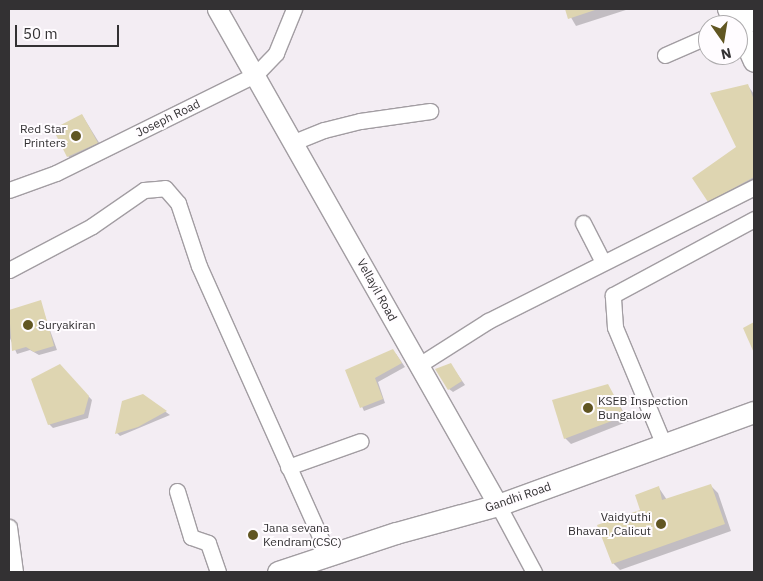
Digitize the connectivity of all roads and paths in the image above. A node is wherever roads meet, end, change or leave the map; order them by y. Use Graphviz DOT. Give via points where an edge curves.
graph roads {
  1 [pos="217,9"];
  2 [pos="294,9"];
  3 [pos="698,41"];
  4 [pos="748,45"];
  5 [pos="665,56"];
  6 [pos="754,61"];
  7 [pos="256,74"];
  8 [pos="430,112"];
  9 [pos="294,142"];
  10 [pos="754,187"];
  11 [pos="9,190"];
  12 [pos="754,219"];
  13 [pos="583,224"];
  14 [pos="603,262"];
  15 [pos="9,270"];
  16 [pos="419,365"];
  17 [pos="754,412"];
  18 [pos="361,441"];
  19 [pos="664,445"];
  20 [pos="288,467"];
  21 [pos="177,491"];
  22 [pos="498,505"];
  23 [pos="9,527"];
  24 [pos="318,564"];
  25 [pos="15,572"];
  26 [pos="218,572"];
  27 [pos="278,572"];
  28 [pos="534,572"];
  1 -- 7 [label="street, Vellayil Road"];
  2 -- 7 [label="street, Joseph Road" via="276,53"];
  3 -- 5 [label="street"];
  4 -- 6 [label="main road"];
  7 -- 9 [label="street, Vellayil Road"];
  7 -- 11 [label="street, Joseph Road" via="56,173"];
  8 -- 9 [label="street" via="351,123"];
  9 -- 16 [label="street, Vellayil Road"];
  10 -- 14 [label="street"];
  12 -- 19 [label="street" via="613,295 615,327"];
  13 -- 14 [label="street"];
  14 -- 16 [label="street" via="488,321"];
  15 -- 20 [label="street" via="92,226 144,190 165,188 178,203 199,266"];
  16 -- 22 [label="street, Vellayil Road"];
  17 -- 19 [label="main road, Gandhi Road"];
  18 -- 20 [label="street"];
  19 -- 22 [label="main road, Gandhi Road"];
  20 -- 24 [label="street"];
  21 -- 26 [label="street" via="191,537 208,542"];
  22 -- 24 [label="main road, Gandhi Road" via="396,533"];
  22 -- 28 [label="street, Vellayil Road"];
  23 -- 25 [label="street"];
  24 -- 27 [label="main road, Gandhi Road"];
}
